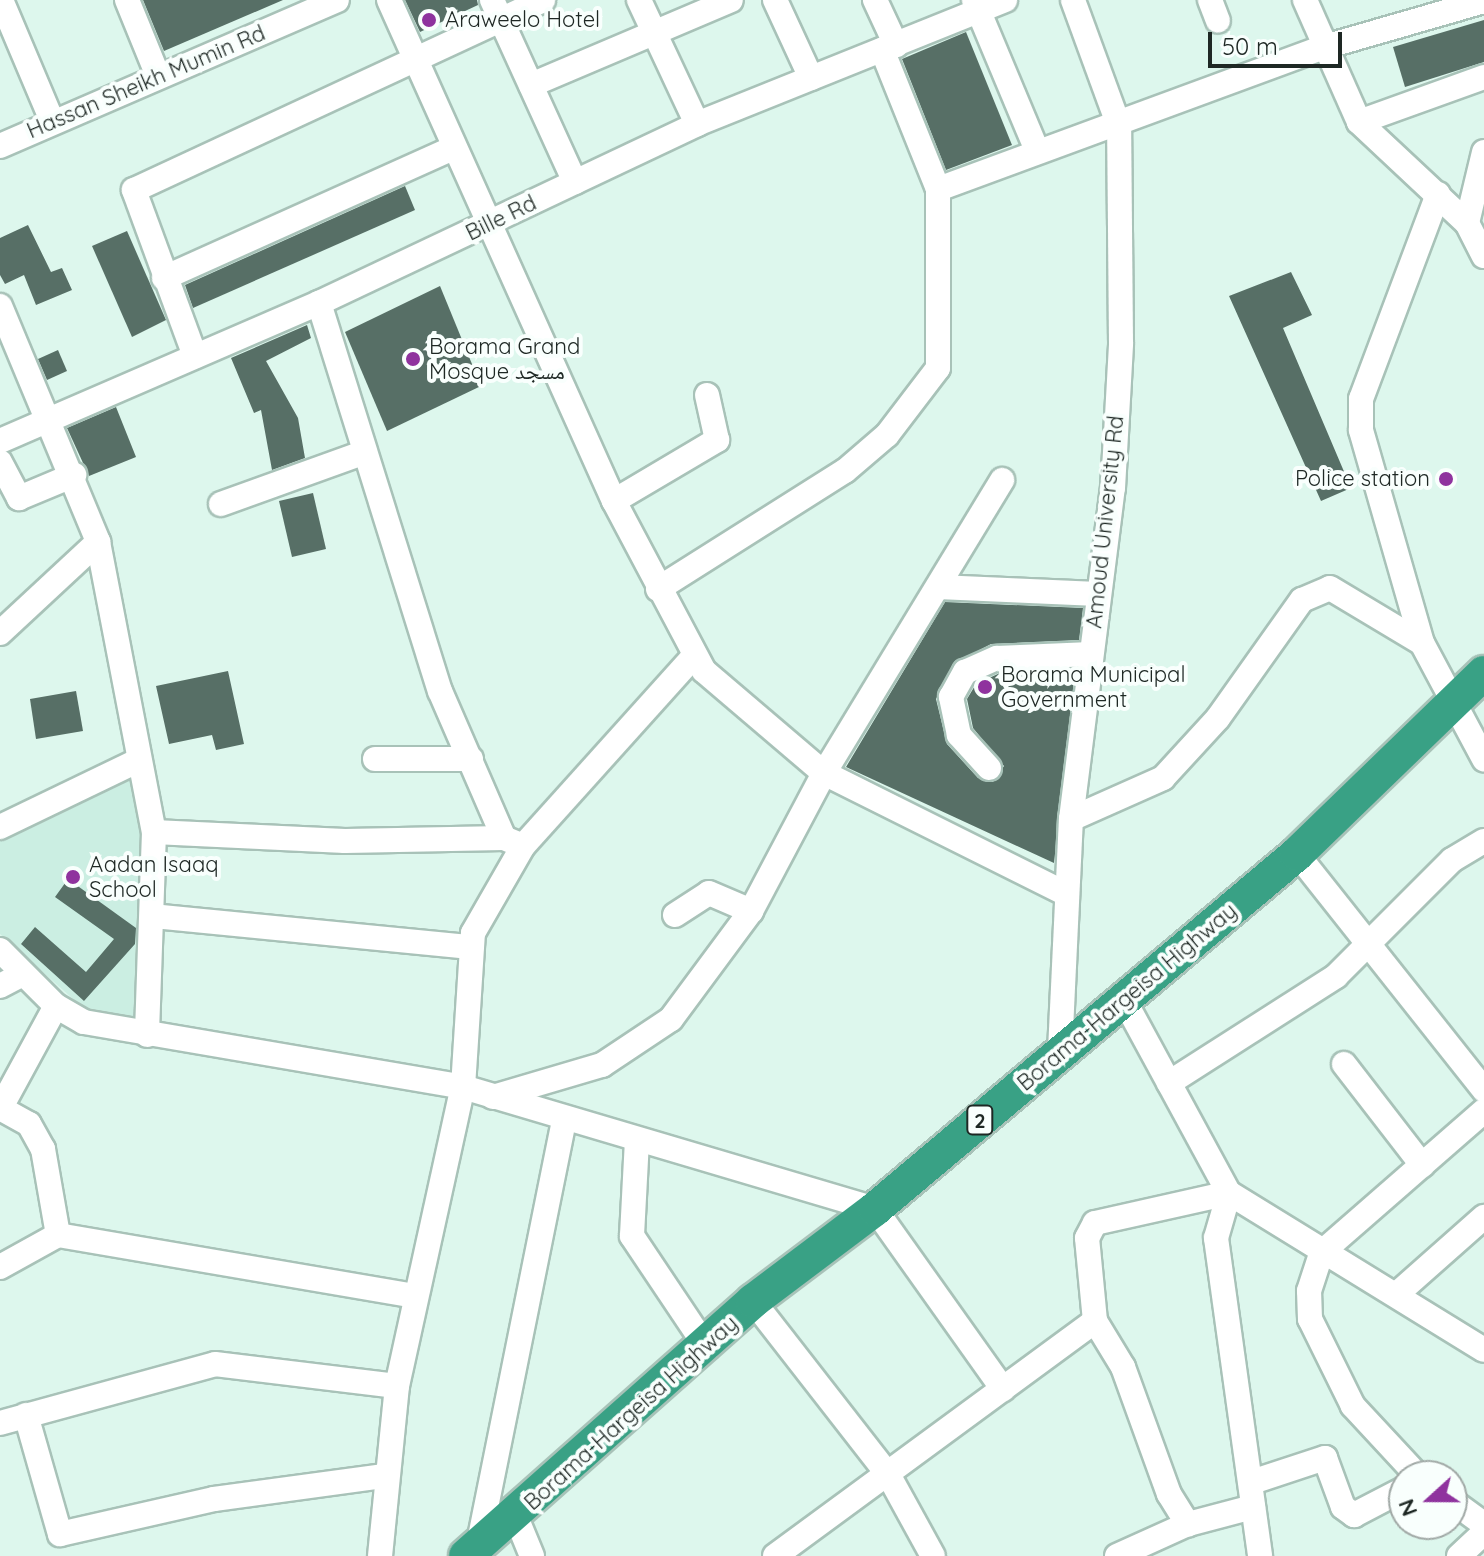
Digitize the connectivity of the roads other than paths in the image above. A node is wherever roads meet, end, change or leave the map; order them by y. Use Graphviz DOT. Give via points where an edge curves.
graph roads {
  1 [pos="1,0"];
  2 [pos="127,0"];
  3 [pos="337,0"];
  4 [pos="389,0"];
  5 [pos="543,0"];
  6 [pos="639,0"];
  7 [pos="731,0"];
  8 [pos="775,0"];
  9 [pos="875,0"];
  10 [pos="1005,0"];
  11 [pos="1073,0"];
  12 [pos="1305,0"];
  13 [pos="1484,1"];
  14 [pos="976,5"];
  15 [pos="290,9"];
  16 [pos="496,10"];
  17 [pos="653,33"];
  18 [pos="889,47"];
  19 [pos="1321,48"];
  20 [pos="413,57"];
  21 [pos="158,76"];
  22 [pos="1484,77"];
  23 [pos="811,78"];
  24 [pos="531,85"];
  25 [pos="52,121"];
  26 [pos="1359,122"];
  27 [pos="697,124"];
  28 [pos="1119,126"];
  29 [pos="0,146"];
  30 [pos="453,148"];
  31 [pos="1036,148"];
  32 [pos="1484,152"];
  33 [pos="575,182"];
  34 [pos="938,189"];
  35 [pos="1438,194"];
  36 [pos="1467,223"];
  37 [pos="486,226"];
  38 [pos="1484,256"];
  39 [pos="164,278"];
  40 [pos="319,303"];
  41 [pos="0,306"];
  42 [pos="195,356"];
  43 [pos="707,395"];
  44 [pos="52,421"];
  45 [pos="0,441"];
  46 [pos="363,453"];
  47 [pos="0,462"];
  48 [pos="74,475"];
  49 [pos="1002,480"];
  50 [pos="614,501"];
  51 [pos="221,504"];
  52 [pos="98,542"];
  53 [pos="938,587"];
  54 [pos="658,589"];
  55 [pos="1098,594"];
  56 [pos="0,633"];
  57 [pos="1422,643"];
  58 [pos="1091,654"];
  59 [pos="694,656"];
  60 [pos="1484,673"];
  61 [pos="1453,702"];
  62 [pos="375,759"];
  63 [pos="471,759"];
  64 [pos="1484,759"];
  65 [pos="139,760"];
  66 [pos="989,768"];
  67 [pos="824,773"];
  68 [pos="1071,819"];
  69 [pos="0,827"];
  70 [pos="154,832"];
  71 [pos="1484,841"];
  72 [pos="514,842"];
  73 [pos="1297,854"];
  74 [pos="1067,894"];
  75 [pos="751,911"];
  76 [pos="675,915"];
  77 [pos="153,916"];
  78 [pos="1370,943"];
  79 [pos="471,947"];
  80 [pos="0,950"];
  81 [pos="23,974"];
  82 [pos="0,986"];
  83 [pos="1124,1000"];
  84 [pos="56,1006"];
  85 [pos="147,1035"];
  86 [pos="1060,1051"];
  87 [pos="1344,1064"];
  88 [pos="1169,1083"];
  89 [pos="463,1087"];
  90 [pos="1484,1090"];
  91 [pos="493,1097"];
  92 [pos="0,1108"];
  93 [pos="1484,1111"];
  94 [pos="564,1120"];
  95 [pos="637,1140"];
  96 [pos="1422,1165"];
  97 [pos="1229,1193"];
  98 [pos="875,1209"];
  99 [pos="1484,1217"];
  100 [pos="58,1235"];
  101 [pos="1321,1253"];
  102 [pos="0,1267"];
  103 [pos="1398,1293"];
  104 [pos="415,1296"];
  105 [pos="753,1301"];
  106 [pos="1095,1321"];
  107 [pos="707,1348"];
  108 [pos="1484,1350"];
  109 [pos="397,1386"];
  110 [pos="1003,1389"];
  111 [pos="26,1415"];
  112 [pos="0,1423"];
  113 [pos="1403,1460"];
  114 [pos="384,1476"];
  115 [pos="889,1476"];
  116 [pos="1252,1482"];
  117 [pos="1388,1497"];
  118 [pos="1253,1507"];
  119 [pos="516,1517"];
  120 [pos="1188,1524"];
  121 [pos="1484,1533"];
  122 [pos="472,1551"];
  123 [pos="380,1556"];
  124 [pos="532,1556"];
  125 [pos="775,1556"];
  126 [pos="933,1556"];
  127 [pos="1117,1556"];
  128 [pos="1260,1556"];
  129 [pos="1459,1556"];
  1 -- 25 [label="street"];
  2 -- 21 [label="street"];
  3 -- 15 [label="street, Hassan Sheikh Mumin Rd"];
  4 -- 20 [label="street"];
  5 -- 16 [label="street"];
  6 -- 17 [label="street"];
  7 -- 17 [label="street"];
  8 -- 23 [label="street"];
  9 -- 18 [label="street"];
  10 -- 14 [label="street, Bille Rd"];
  11 -- 28 [label="street, Amoud University Rd"];
  12 -- 19 [label="street"];
  13 -- 19 [label="street"];
  14 -- 18 [label="street, Bille Rd"];
  14 -- 31 [label="street"];
  15 -- 21 [label="street, Hassan Sheikh Mumin Rd"];
  16 -- 20 [label="street"];
  16 -- 24 [label="street"];
  17 -- 24 [label="street"];
  17 -- 27 [label="street"];
  18 -- 23 [label="street, Bille Rd"];
  18 -- 34 [label="street"];
  19 -- 26 [label="street"];
  19 -- 28 [label="street"];
  20 -- 30 [label="street"];
  20 -- 39 [label="street" via="139,185 134,204"];
  21 -- 25 [label="street, Hassan Sheikh Mumin Rd"];
  22 -- 26 [label="street"];
  23 -- 27 [label="street, Bille Rd"];
  24 -- 33 [label="street"];
  25 -- 29 [label="street, Hassan Sheikh Mumin Rd"];
  26 -- 35 [label="street"];
  27 -- 33 [label="street, Bille Rd"];
  28 -- 31 [label="street"];
  28 -- 55 [label="street, Amoud University Rd" via="1121,343"];
  30 -- 37 [label="street"];
  30 -- 39 [label="street"];
  31 -- 34 [label="street"];
  32 -- 36 [label="street"];
  33 -- 37 [label="street, Bille Rd"];
  34 -- 54 [label="street" via="942,346 928,387 845,471"];
  35 -- 36 [label="street"];
  35 -- 57 [label="street" via="1361,399 1361,430"];
  36 -- 38 [label="street"];
  37 -- 40 [label="street, Bille Rd"];
  37 -- 50 [label="street"];
  39 -- 42 [label="street"];
  40 -- 42 [label="street, Bille Rd"];
  40 -- 46 [label="street"];
  41 -- 44 [label="street"];
  42 -- 44 [label="street, Bille Rd"];
  43 -- 50 [label="street" via="717,440"];
  44 -- 45 [label="street, Bille Rd"];
  44 -- 48 [label="street"];
  46 -- 51 [label="street"];
  46 -- 63 [label="street" via="440,691"];
  47 -- 48 [label="street" via="19,498"];
  48 -- 52 [label="street"];
  49 -- 53 [label="street"];
  50 -- 54 [label="street"];
  52 -- 56 [label="street"];
  52 -- 65 [label="street"];
  53 -- 55 [label="street"];
  53 -- 67 [label="street"];
  54 -- 59 [label="street"];
  55 -- 58 [label="street, Amoud University Rd"];
  57 -- 61 [label="street"];
  57 -- 68 [label="street" via="1343,592 1314,592 1174,768 1134,796"];
  58 -- 66 [label="street" via="997,658 965,672 951,697 959,735"];
  58 -- 68 [label="street, Amoud University Rd"];
  59 -- 67 [label="street"];
  59 -- 72 [label="street"];
  60 -- 61 [label="highway, Borama-Hargeisa Highway / 2"];
  61 -- 64 [label="street"];
  61 -- 73 [label="highway, Borama-Hargeisa Highway / 2"];
  62 -- 63 [label="street"];
  63 -- 72 [label="street"];
  65 -- 69 [label="street"];
  65 -- 70 [label="street"];
  67 -- 74 [label="street"];
  67 -- 75 [label="street"];
  68 -- 74 [label="street, Amoud University Rd"];
  70 -- 72 [label="street"];
  70 -- 77 [label="street"];
  71 -- 78 [label="street" via="1452,860"];
  72 -- 79 [label="street"];
  73 -- 78 [label="street"];
  73 -- 83 [label="highway, Borama-Hargeisa Highway / 2"];
  74 -- 86 [label="street, Amoud University Rd"];
  75 -- 76 [label="street" via="709,893"];
  75 -- 91 [label="street" via="671,1019 640,1044 565,1080"];
  77 -- 79 [label="street"];
  77 -- 85 [label="street"];
  78 -- 88 [label="street" via="1336,976"];
  78 -- 90 [label="street"];
  79 -- 89 [label="street"];
  80 -- 81 [label="street"];
  81 -- 82 [label="street"];
  81 -- 84 [label="street"];
  83 -- 86 [label="highway, Borama-Hargeisa Highway / 2"];
  83 -- 88 [label="street"];
  84 -- 85 [label="street" via="84,1022"];
  84 -- 92 [label="street"];
  85 -- 89 [label="street"];
  86 -- 98 [label="highway, Borama-Hargeisa Highway / 2"];
  87 -- 96 [label="street"];
  88 -- 97 [label="street"];
  89 -- 91 [label="street"];
  89 -- 104 [label="street"];
  91 -- 94 [label="street"];
  92 -- 100 [label="street" via="29,1124 43,1149"];
  93 -- 96 [label="street"];
  94 -- 95 [label="street"];
  94 -- 122 [label="street"];
  95 -- 98 [label="street" via="760,1170"];
  95 -- 107 [label="street" via="632,1236"];
  96 -- 101 [label="street"];
  97 -- 101 [label="street"];
  97 -- 106 [label="street" via="1095,1223 1087,1238"];
  97 -- 116 [label="street" via="1216,1238"];
  98 -- 105 [label="highway, Borama-Hargeisa Highway / 2"];
  98 -- 110 [label="street"];
  99 -- 103 [label="street"];
  100 -- 102 [label="street"];
  100 -- 104 [label="street"];
  101 -- 103 [label="street"];
  101 -- 113 [label="street" via="1310,1319 1353,1406"];
  103 -- 108 [label="street"];
  104 -- 109 [label="street"];
  105 -- 107 [label="highway, Borama-Hargeisa Highway / 2"];
  105 -- 115 [label="street"];
  106 -- 110 [label="street"];
  106 -- 120 [label="street" via="1123,1367 1169,1494"];
  107 -- 119 [label="highway, Borama-Hargeisa Highway / 2"];
  109 -- 111 [label="street" via="215,1364"];
  109 -- 114 [label="street"];
  110 -- 115 [label="street"];
  111 -- 112 [label="street"];
  111 -- 114 [label="street" via="60,1534 214,1499"];
  114 -- 123 [label="street"];
  115 -- 125 [label="street"];
  115 -- 126 [label="street"];
  116 -- 117 [label="street" via="1325,1458 1343,1507 1354,1515"];
  116 -- 118 [label="street"];
  118 -- 120 [label="street"];
  118 -- 128 [label="street"];
  119 -- 122 [label="highway, Borama-Hargeisa Highway / 2"];
  119 -- 124 [label="street"];
  120 -- 127 [label="street"];
  121 -- 129 [label="street"];
}
